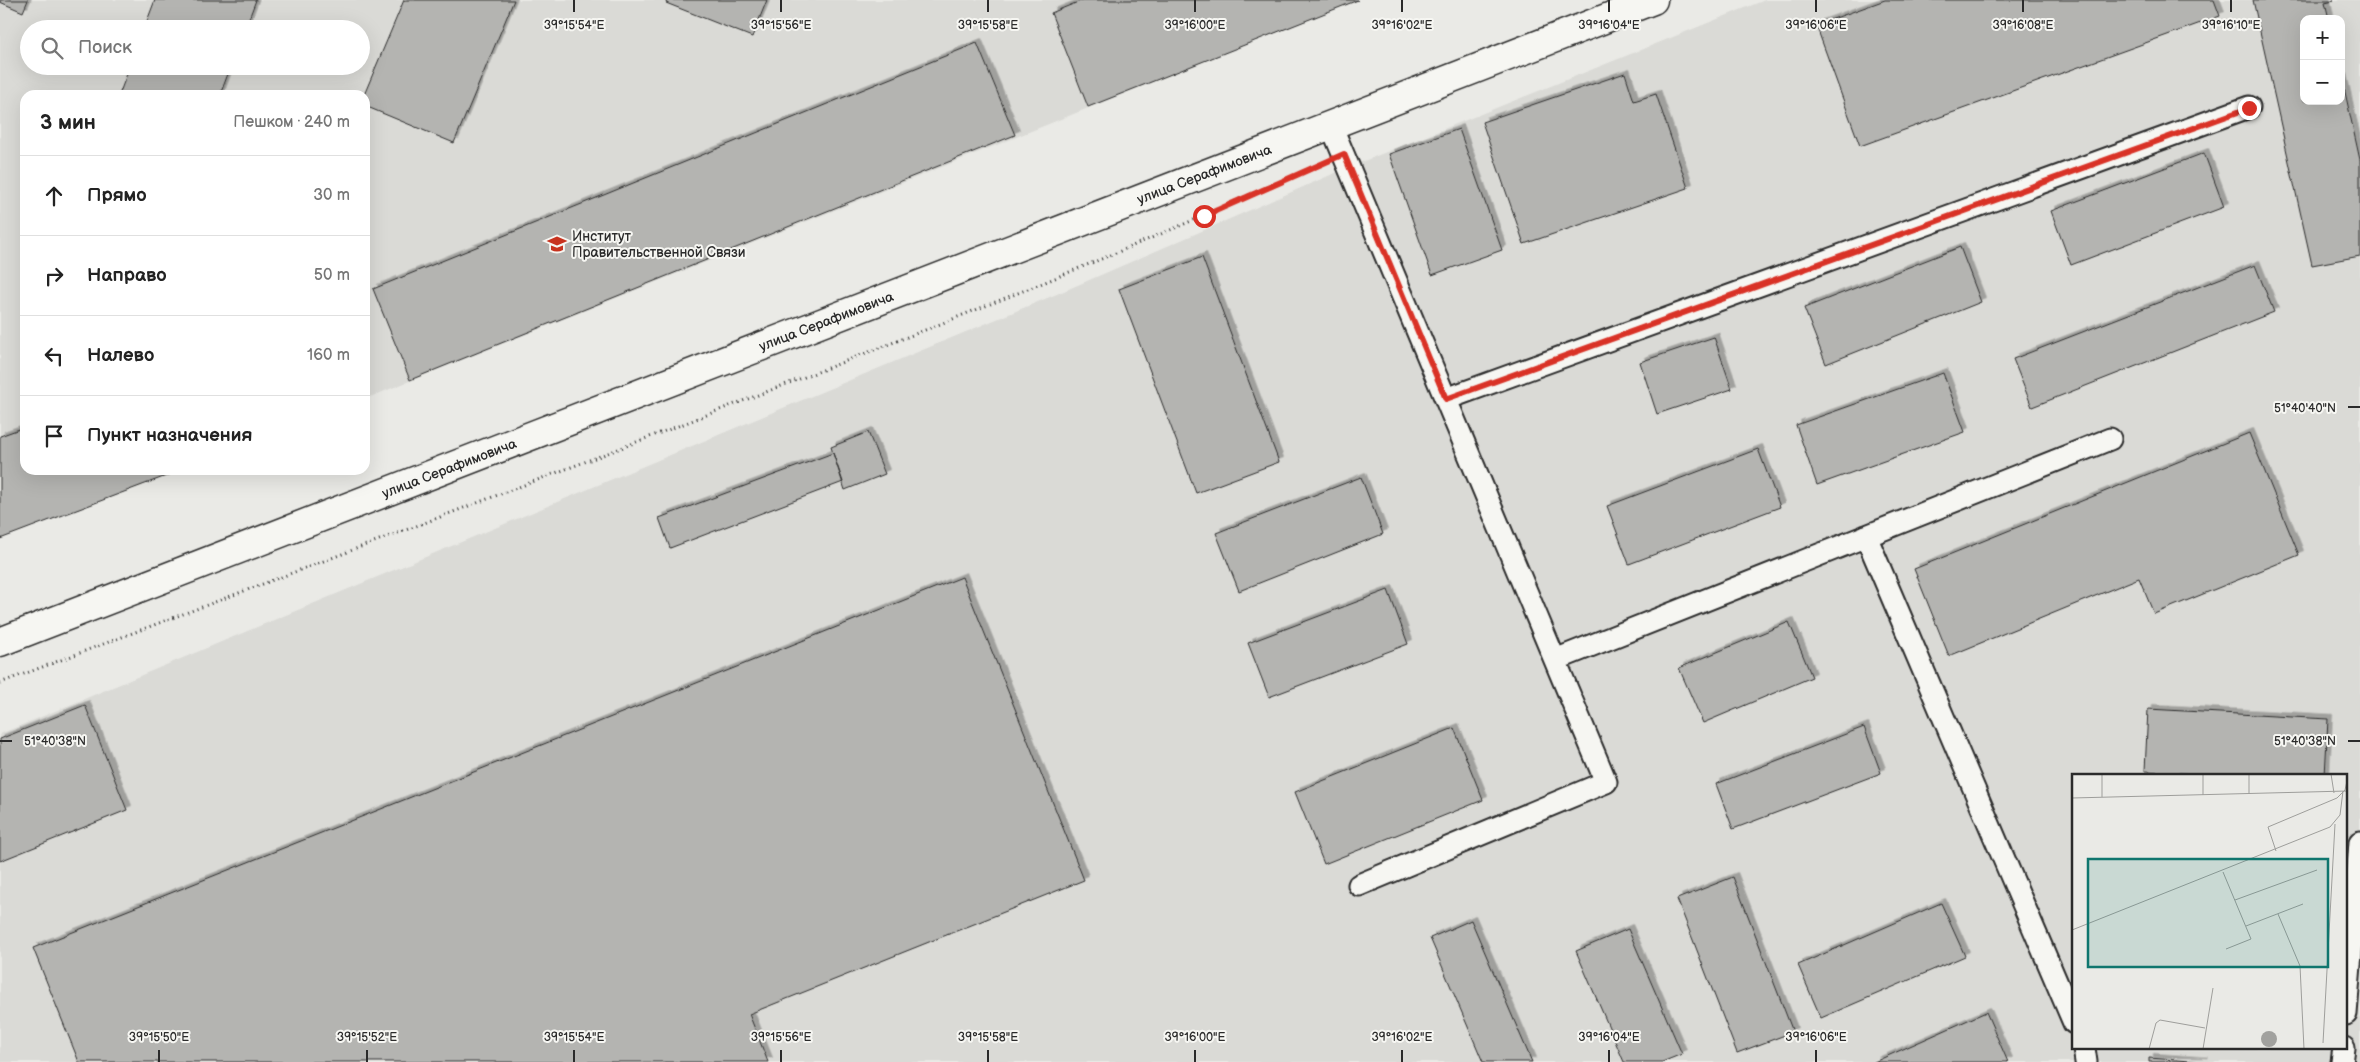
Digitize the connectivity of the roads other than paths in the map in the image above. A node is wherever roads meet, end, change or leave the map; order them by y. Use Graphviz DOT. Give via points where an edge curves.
graph roads {
  1 [pos="1653,0"];
  2 [pos="2249,108"];
  3 [pos="1331,125"];
  4 [pos="1446,399"];
  5 [pos="2110,439"];
  6 [pos="1866,536"];
  7 [pos="0,642"];
  8 [pos="1555,660"];
  9 [pos="2360,842"];
  10 [pos="1359,885"];
  11 [pos="2348,989"];
  12 [pos="2072,1018"];
  1 -- 3 [label="street, улица Серафимовича"];
  2 -- 4 [label="lane"];
  3 -- 4 [label="lane"];
  3 -- 7 [label="street, улица Серафимовича"];
  4 -- 8 [label="lane"];
  5 -- 6 [label="lane"];
  6 -- 8 [label="lane"];
  6 -- 12 [label="lane"];
  8 -- 10 [label="lane" via="1606,782"];
  9 -- 11 [label="lane"];
}
